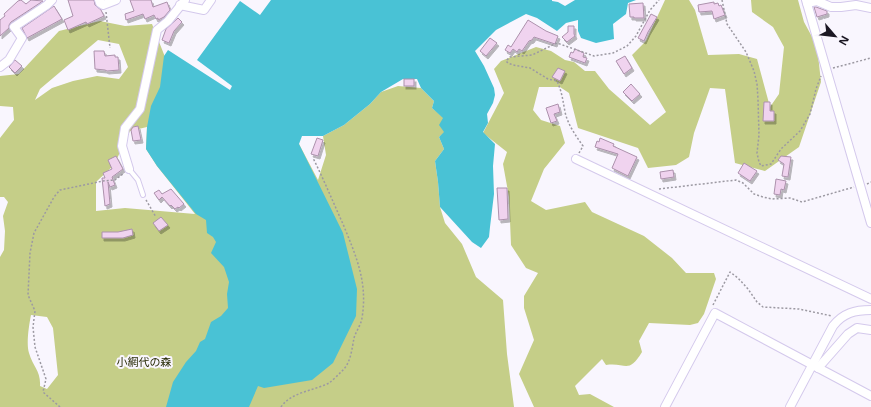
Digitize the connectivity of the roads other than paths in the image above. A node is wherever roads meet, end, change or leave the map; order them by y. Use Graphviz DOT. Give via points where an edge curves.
graph roads {
  1 [pos="52,0"];
  2 [pos="116,0"];
  3 [pos="211,0"];
  4 [pos="101,2"];
  5 [pos="182,2"];
  6 [pos="806,2"];
  7 [pos="871,8"];
  8 [pos="0,67"];
  9 [pos="576,159"];
  10 [pos="129,169"];
  11 [pos="143,195"];
  12 [pos="871,223"];
  13 [pos="871,299"];
  14 [pos="871,310"];
  15 [pos="871,330"];
  16 [pos="815,366"];
  17 [pos="871,396"];
  18 [pos="664,407"];
  19 [pos="790,407"];
  1 -- 8 [label="street" via="14,27 22,38 9,60"];
  2 -- 4 [label="street"];
  3 -- 5 [label="street" via="204,10"];
  5 -- 10 [label="street" via="157,30 140,109 125,128 122,146"];
  6 -- 7 [label="street" via="817,1 840,8 856,4"];
  6 -- 12 [label="street"];
  9 -- 13 [label="street"];
  10 -- 11 [label="lane" via="138,180"];
  14 -- 16 [label="street" via="845,314 838,320 832,326"];
  15 -- 16 [label="street" via="857,328"];
  16 -- 17 [label="street"];
  16 -- 18 [label="street" via="715,313"];
  16 -- 19 [label="street"];
}
